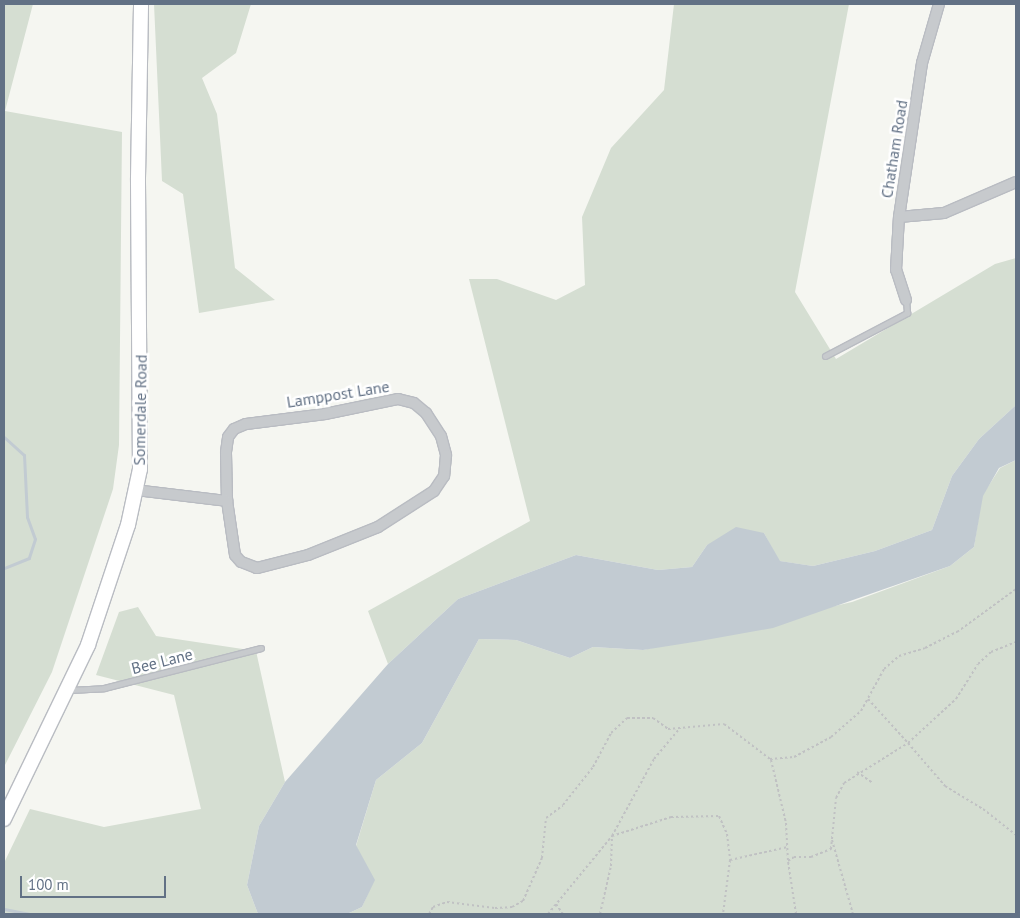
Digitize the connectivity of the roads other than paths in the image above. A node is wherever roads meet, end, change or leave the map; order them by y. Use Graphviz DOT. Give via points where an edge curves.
graph roads {
  1 [pos="141,4"];
  2 [pos="939,4"];
  3 [pos="1016,182"];
  4 [pos="899,217"];
  5 [pos="906,300"];
  6 [pos="825,356"];
  7 [pos="135,490"];
  8 [pos="227,501"];
  9 [pos="260,648"];
  10 [pos="68,690"];
  11 [pos="4,819"];
  1 -- 7 [label="main road, Somerdale Road" via="138,178 142,427"];
  2 -- 4 [label="street, Chatham Road" via="922,63"];
  3 -- 4 [label="street" via="944,213"];
  4 -- 5 [label="street, Chatham Road" via="896,270"];
  5 -- 6 [label="lane" via="907,313"];
  7 -- 8 [label="street"];
  7 -- 10 [label="main road, Somerdale Road" via="128,525 88,645"];
  8 -- 8 [label="street, Lamppost Lane" via="228,437 234,429 246,424 398,399 414,403 426,413 441,436 446,455 444,476 424,500 378,527 308,555 257,568 247,566 235,555"];
  9 -- 10 [label="lane, Bee Lane" via="104,688"];
  10 -- 11 [label="main road, Somerdale Road"];
}
